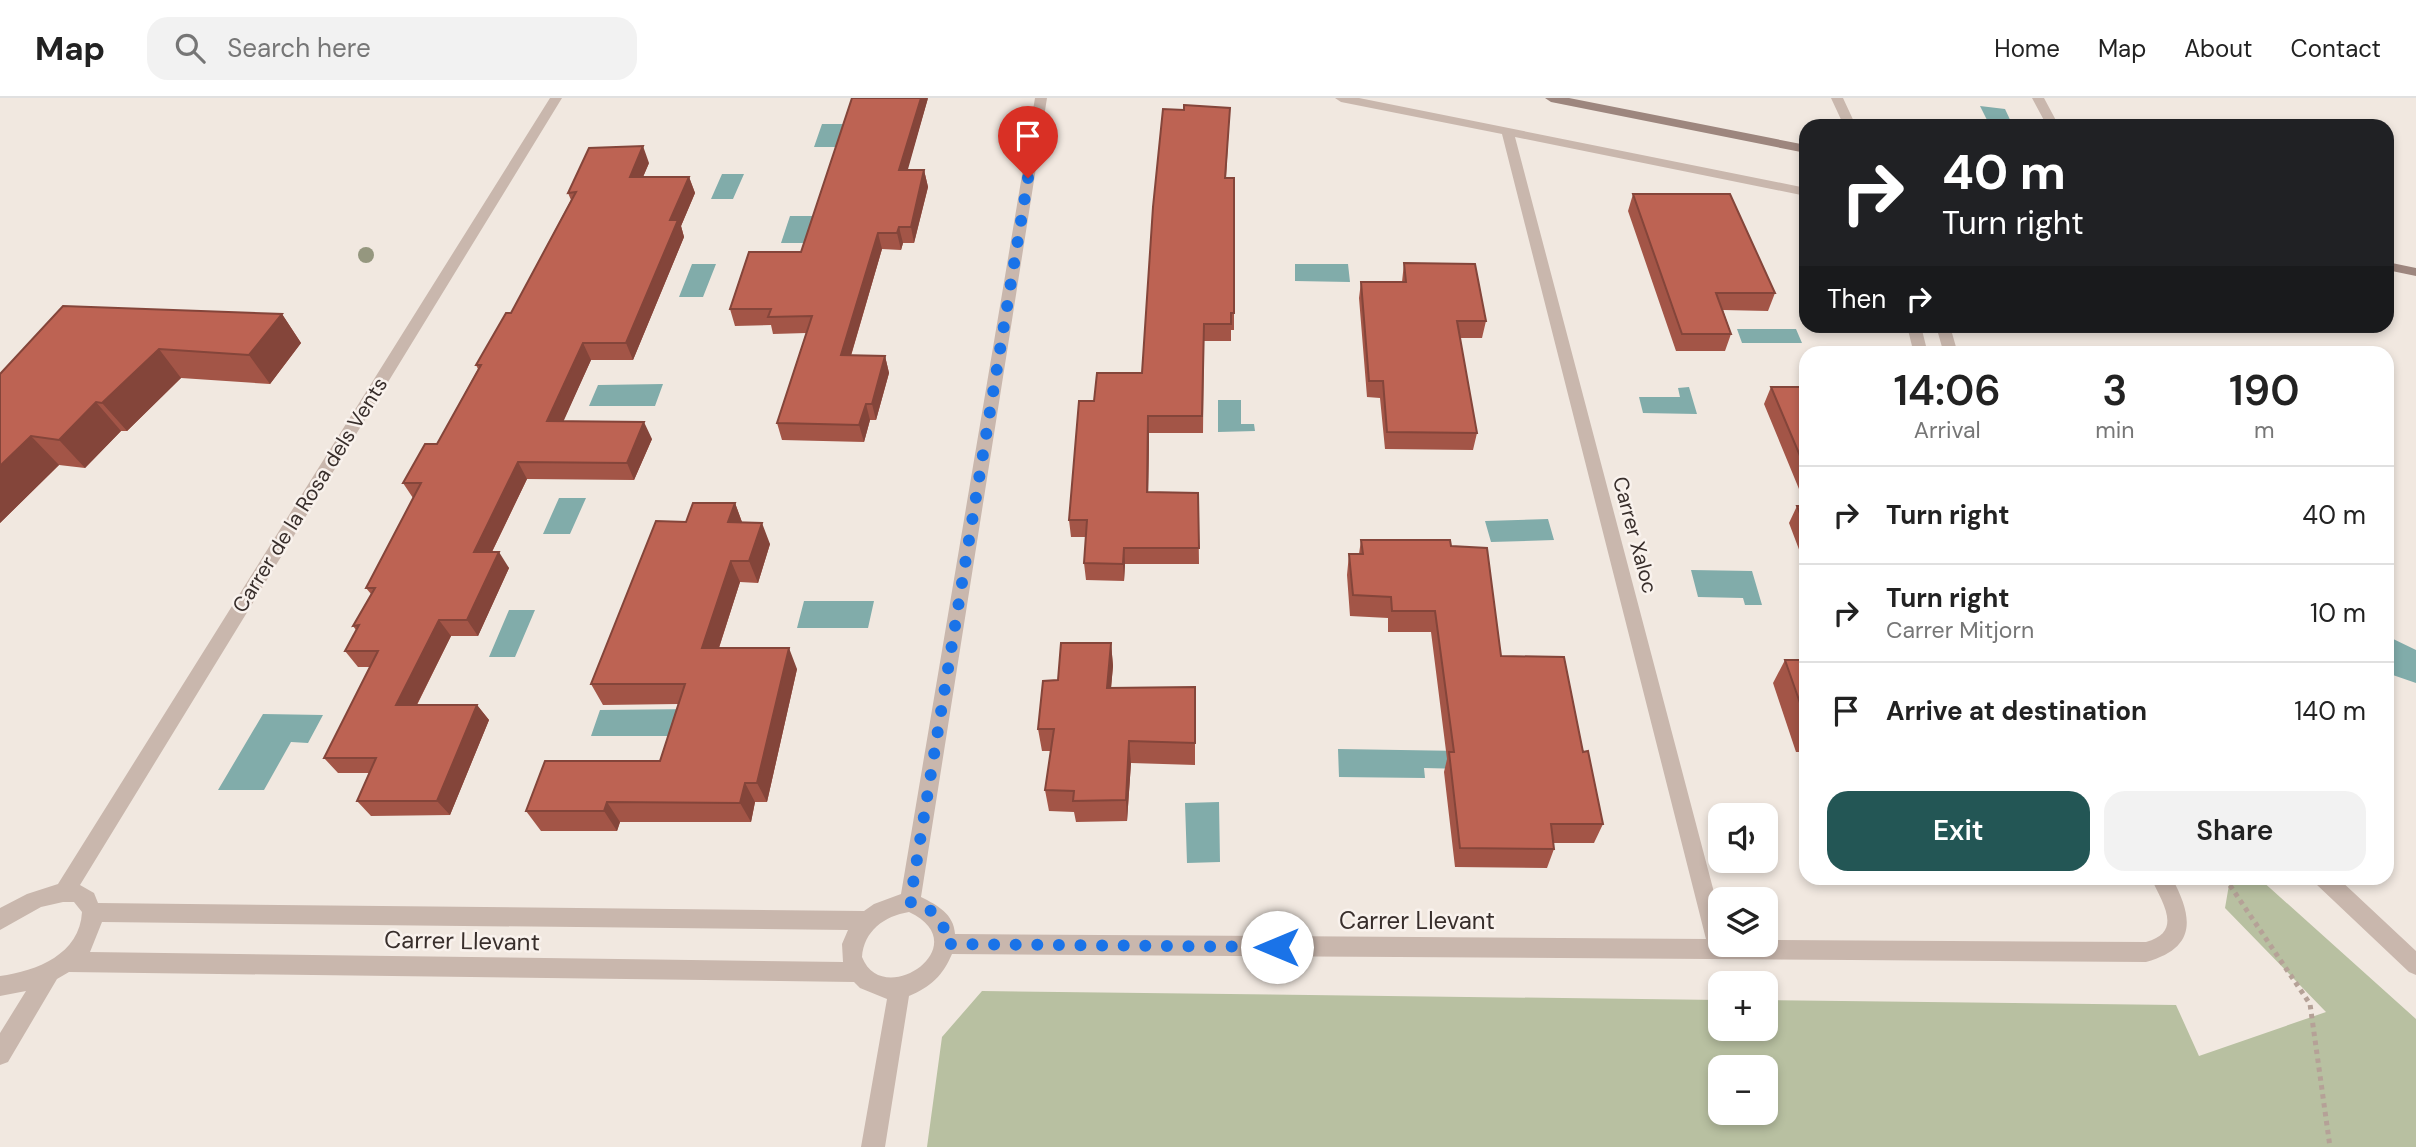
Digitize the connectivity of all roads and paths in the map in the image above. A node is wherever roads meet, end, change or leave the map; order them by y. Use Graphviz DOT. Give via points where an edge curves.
graph roads {
  1 [pos="556,98"];
  2 [pos="1041,98"];
  3 [pos="1341,98"];
  4 [pos="1551,98"];
  5 [pos="1837,98"];
  6 [pos="2038,98"];
  7 [pos="1847,119"];
  8 [pos="2049,119"];
  9 [pos="1507,131"];
  10 [pos="1799,148"];
  11 [pos="1799,191"];
  12 [pos="2394,267"];
  13 [pos="2416,272"];
  14 [pos="2165,885"];
  15 [pos="2230,885"];
  16 [pos="2330,885"];
  17 [pos="64,892"];
  18 [pos="910,902"];
  19 [pos="1708,908"];
  20 [pos="92,912"];
  21 [pos="4,914"];
  22 [pos="865,921"];
  23 [pos="946,944"];
  24 [pos="1708,950"];
  25 [pos="1778,950"];
  26 [pos="2416,965"];
  27 [pos="56,968"];
  28 [pos="859,972"];
  29 [pos="0,986"];
  30 [pos="900,988"];
  31 [pos="0,1054"];
  32 [pos="873,1147"];
  33 [pos="2330,1147"];
  1 -- 17 [label="street, Carrer de la Rosa dels Vents"];
  2 -- 18 [label="street"];
  3 -- 9 [label="street"];
  4 -- 10 [label="street"];
  5 -- 7 [label="street"];
  6 -- 8 [label="street"];
  9 -- 11 [label="street"];
  9 -- 19 [label="street, Carrer Xaloc"];
  12 -- 13 [label="street"];
  14 -- 25 [label="street, Carrer Llevant" via="2178,918 2176,932 2166,945 2146,952"];
  15 -- 33 [label="path" via="2310,1003"];
  16 -- 26 [label="street"];
  17 -- 20 [label="street" via="87,901"];
  17 -- 21 [label="street" via="38,897"];
  18 -- 22 [label="street" via="886,906"];
  18 -- 23 [label="street" via="934,911 946,932"];
  20 -- 22 [label="street, Carrer Llevant"];
  20 -- 27 [label="street" via="86,936"];
  22 -- 28 [label="street" via="854,946"];
  23 -- 24 [label="street, Carrer Llevant"];
  23 -- 30 [label="street" via="925,977"];
  27 -- 28 [label="street, Carrer Llevant"];
  27 -- 29 [label="street, Carrer Llevant" via="30,982"];
  27 -- 31 [label="street"];
  28 -- 30 [label="street" via="876,985"];
  30 -- 32 [label="street"];
}
